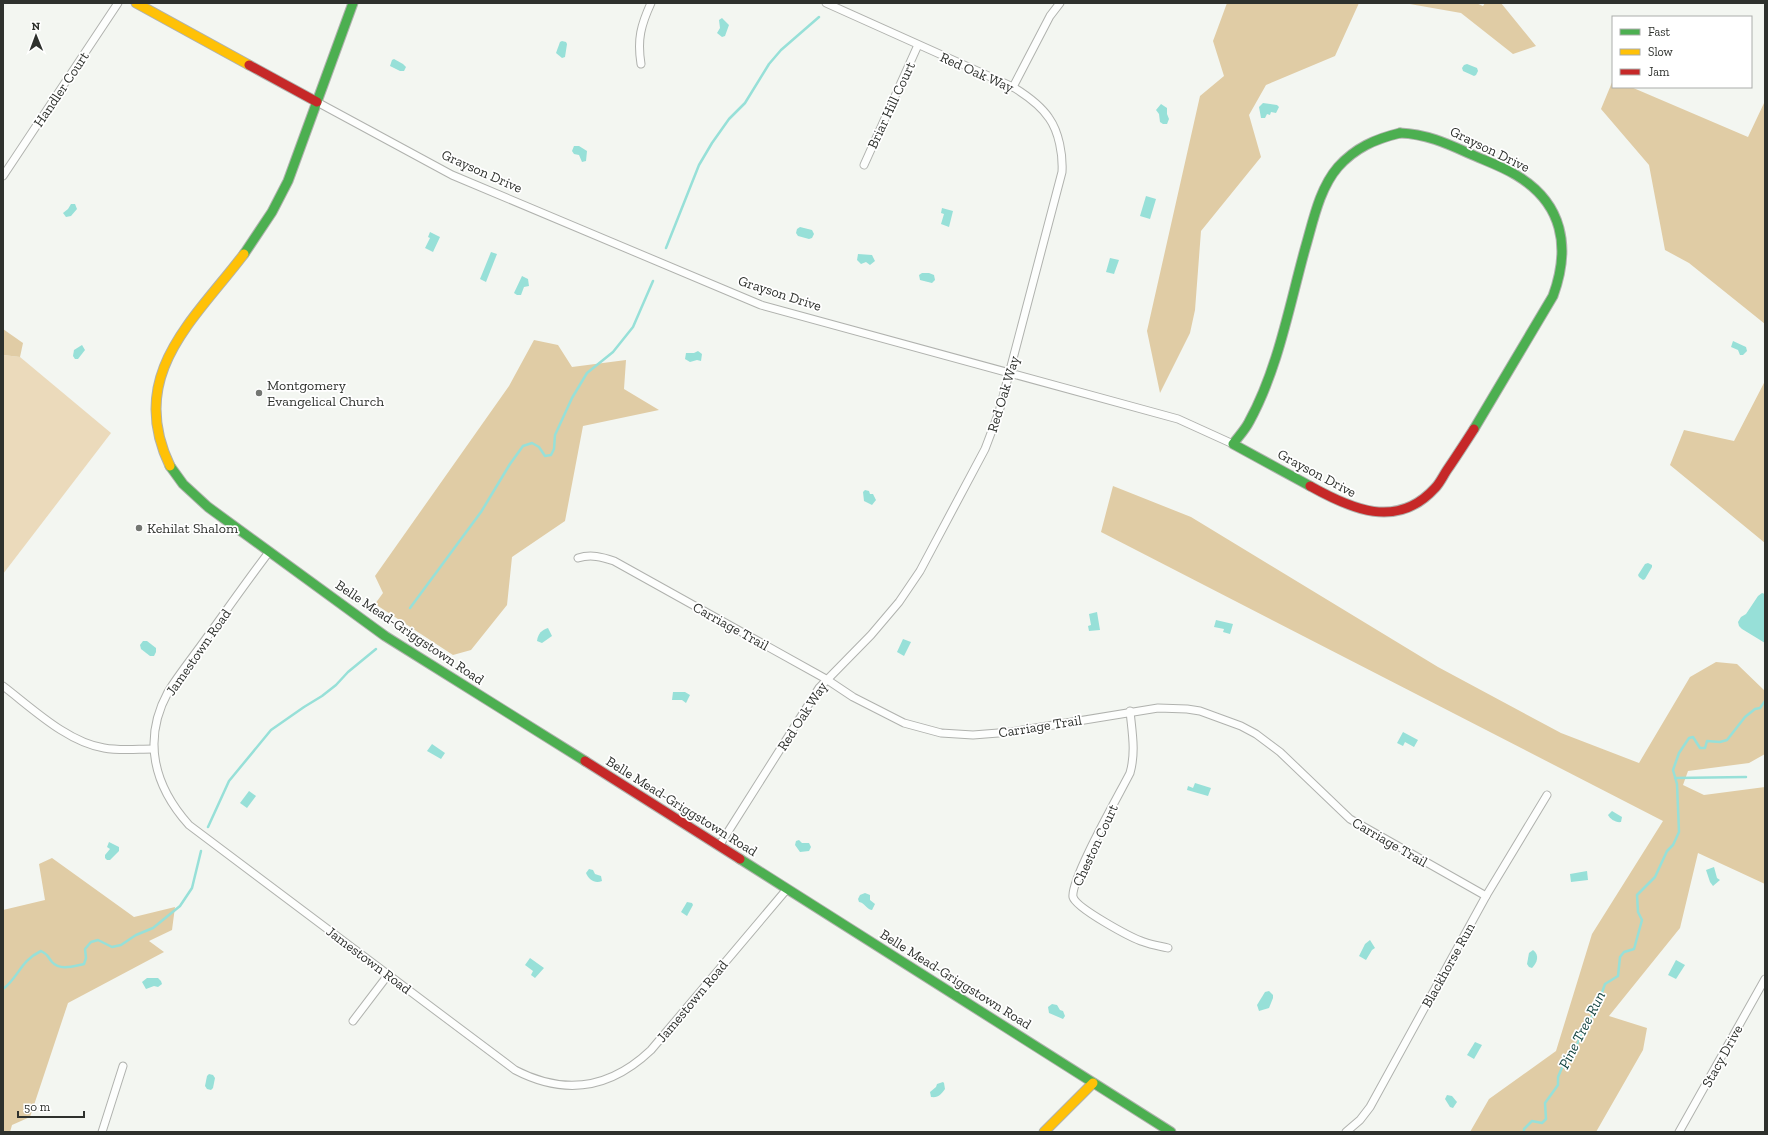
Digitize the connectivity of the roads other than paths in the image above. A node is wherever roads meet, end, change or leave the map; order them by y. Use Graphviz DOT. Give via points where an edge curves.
graph roads {
  1 [pos="118,3"];
  2 [pos="136,3"];
  3 [pos="352,3"];
  4 [pos="651,3"];
  5 [pos="826,3"];
  6 [pos="1060,3"];
  7 [pos="918,45"];
  8 [pos="641,64"];
  9 [pos="1013,87"];
  10 [pos="317,102"];
  11 [pos="864,165"];
  12 [pos="3,176"];
  13 [pos="1009,373"];
  14 [pos="1233,444"];
  15 [pos="269,552"];
  16 [pos="578,558"];
  17 [pos="826,679"];
  18 [pos="3,686"];
  19 [pos="1130,711"];
  20 [pos="153,749"];
  21 [pos="1547,795"];
  22 [pos="719,846"];
  23 [pos="787,889"];
  24 [pos="1486,896"];
  25 [pos="1168,948"];
  26 [pos="388,975"];
  27 [pos="1765,979"];
  28 [pos="353,1021"];
  29 [pos="123,1066"];
  30 [pos="1093,1083"];
  31 [pos="102,1132"];
  32 [pos="1044,1132"];
  33 [pos="1171,1132"];
  34 [pos="1346,1132"];
  35 [pos="1679,1132"];
  1 -- 12 [label="street, Handler Court"];
  2 -- 10 [label="street"];
  3 -- 10 [label="street, Belle Mead-Griggstown Road"];
  4 -- 8 [label="street" via="640,29"];
  5 -- 7 [label="street, Red Oak Way"];
  6 -- 9 [label="street" via="1050,16"];
  7 -- 9 [label="street, Red Oak Way"];
  7 -- 11 [label="street, Briar Hill Court"];
  9 -- 13 [label="street, Red Oak Way" via="1027,96 1049,118 1058,137 1062,172"];
  10 -- 13 [label="street, Grayson Drive" via="452,175 761,305"];
  10 -- 15 [label="street, Belle Mead-Griggstown Road" via="287,182 272,213 170,351 156,394 160,444 182,483 208,507"];
  13 -- 14 [label="street, Grayson Drive" via="1178,419"];
  13 -- 17 [label="street, Red Oak Way" via="999,412 985,449 920,571 899,602 871,635"];
  14 -- 14 [label="street, Grayson Drive" via="1340,503 1367,513 1401,510 1428,495 1484,414 1558,284 1564,261 1563,245 1554,212 1547,200 1517,175 1437,138 1400,133 1365,144 1349,156 1329,180 1317,207 1272,370 1249,423"];
  15 -- 20 [label="street, Jamestown Road" via="168,692 157,719"];
  15 -- 22 [label="street, Belle Mead-Griggstown Road" via="411,653"];
  16 -- 17 [label="street, Carriage Trail" via="599,556 614,561"];
  17 -- 19 [label="street, Carriage Trail" via="853,697 904,723 941,733 973,735 1011,732"];
  17 -- 22 [label="street, Red Oak Way"];
  18 -- 20 [label="street" via="75,738 104,748"];
  19 -- 24 [label="street, Carriage Trail" via="1158,708 1200,711 1251,731 1280,752 1350,819"];
  19 -- 25 [label="street, Cheston Court" via="1134,753 1130,773 1082,866 1073,886 1073,896 1078,905 1125,934 1145,943"];
  20 -- 26 [label="street, Jamestown Road" via="164,792 189,825"];
  21 -- 24 [label="street, Blackhorse Run"];
  22 -- 23 [label="street, Belle Mead-Griggstown Road"];
  23 -- 26 [label="street, Jamestown Road" via="651,1050 628,1070 585,1085 557,1085 515,1070"];
  23 -- 30 [label="street, Belle Mead-Griggstown Road"];
  24 -- 34 [label="street, Blackhorse Run" via="1370,1107"];
  26 -- 28 [label="street"];
  27 -- 35 [label="street, Stacy Drive"];
  29 -- 31 [label="street"];
  30 -- 32 [label="street"];
  30 -- 33 [label="street, Belle Mead-Griggstown Road"];
}
